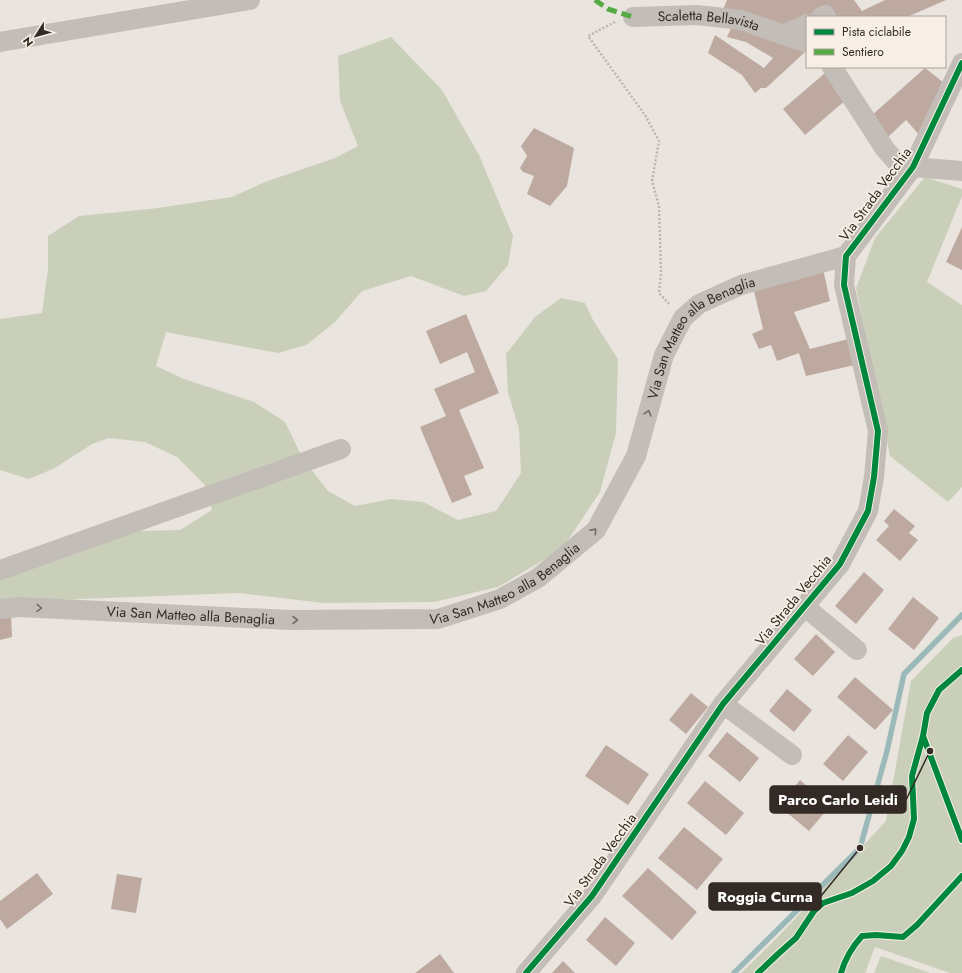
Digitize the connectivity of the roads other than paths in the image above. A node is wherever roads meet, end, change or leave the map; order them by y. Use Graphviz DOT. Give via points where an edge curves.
graph roads {
  1 [pos="250,0"];
  2 [pos="633,17"];
  3 [pos="806,24"];
  4 [pos="783,35"];
  5 [pos="0,42"];
  6 [pos="806,43"];
  7 [pos="962,63"];
  8 [pos="833,68"];
  9 [pos="910,171"];
  10 [pos="962,171"];
  11 [pos="846,256"];
  12 [pos="341,449"];
  13 [pos="0,570"];
  14 [pos="804,606"];
  15 [pos="0,609"];
  16 [pos="857,650"];
  17 [pos="723,704"];
  18 [pos="792,754"];
  19 [pos="526,973"];
  1 -- 5 [label="street"];
  2 -- 4 [label="street, Scaletta Bellavista" via="697,15 741,20"];
  3 -- 4 [label="street"];
  4 -- 6 [label="street, Scaletta Bellavista"];
  7 -- 9 [label="street, Via Strada Vecchia"];
  8 -- 9 [label="street" via="885,150"];
  9 -- 10 [label="street"];
  9 -- 11 [label="street, Via Strada Vecchia"];
  11 -- 14 [label="street, Via Strada Vecchia" via="844,285 878,431 874,477 868,511 840,564"];
  15 -- 11 [label="street, Via San Matteo alla Benaglia, one-way" via="26,607 289,620 438,619 500,599 538,578 596,530 636,456 664,355 683,318 699,304 741,285"];
  12 -- 13 [label="street"];
  14 -- 16 [label="street, Via Strada Vecchia"];
  14 -- 17 [label="street, Via Strada Vecchia"];
  17 -- 18 [label="street"];
  17 -- 19 [label="street, Via Strada Vecchia" via="592,896"];
}
